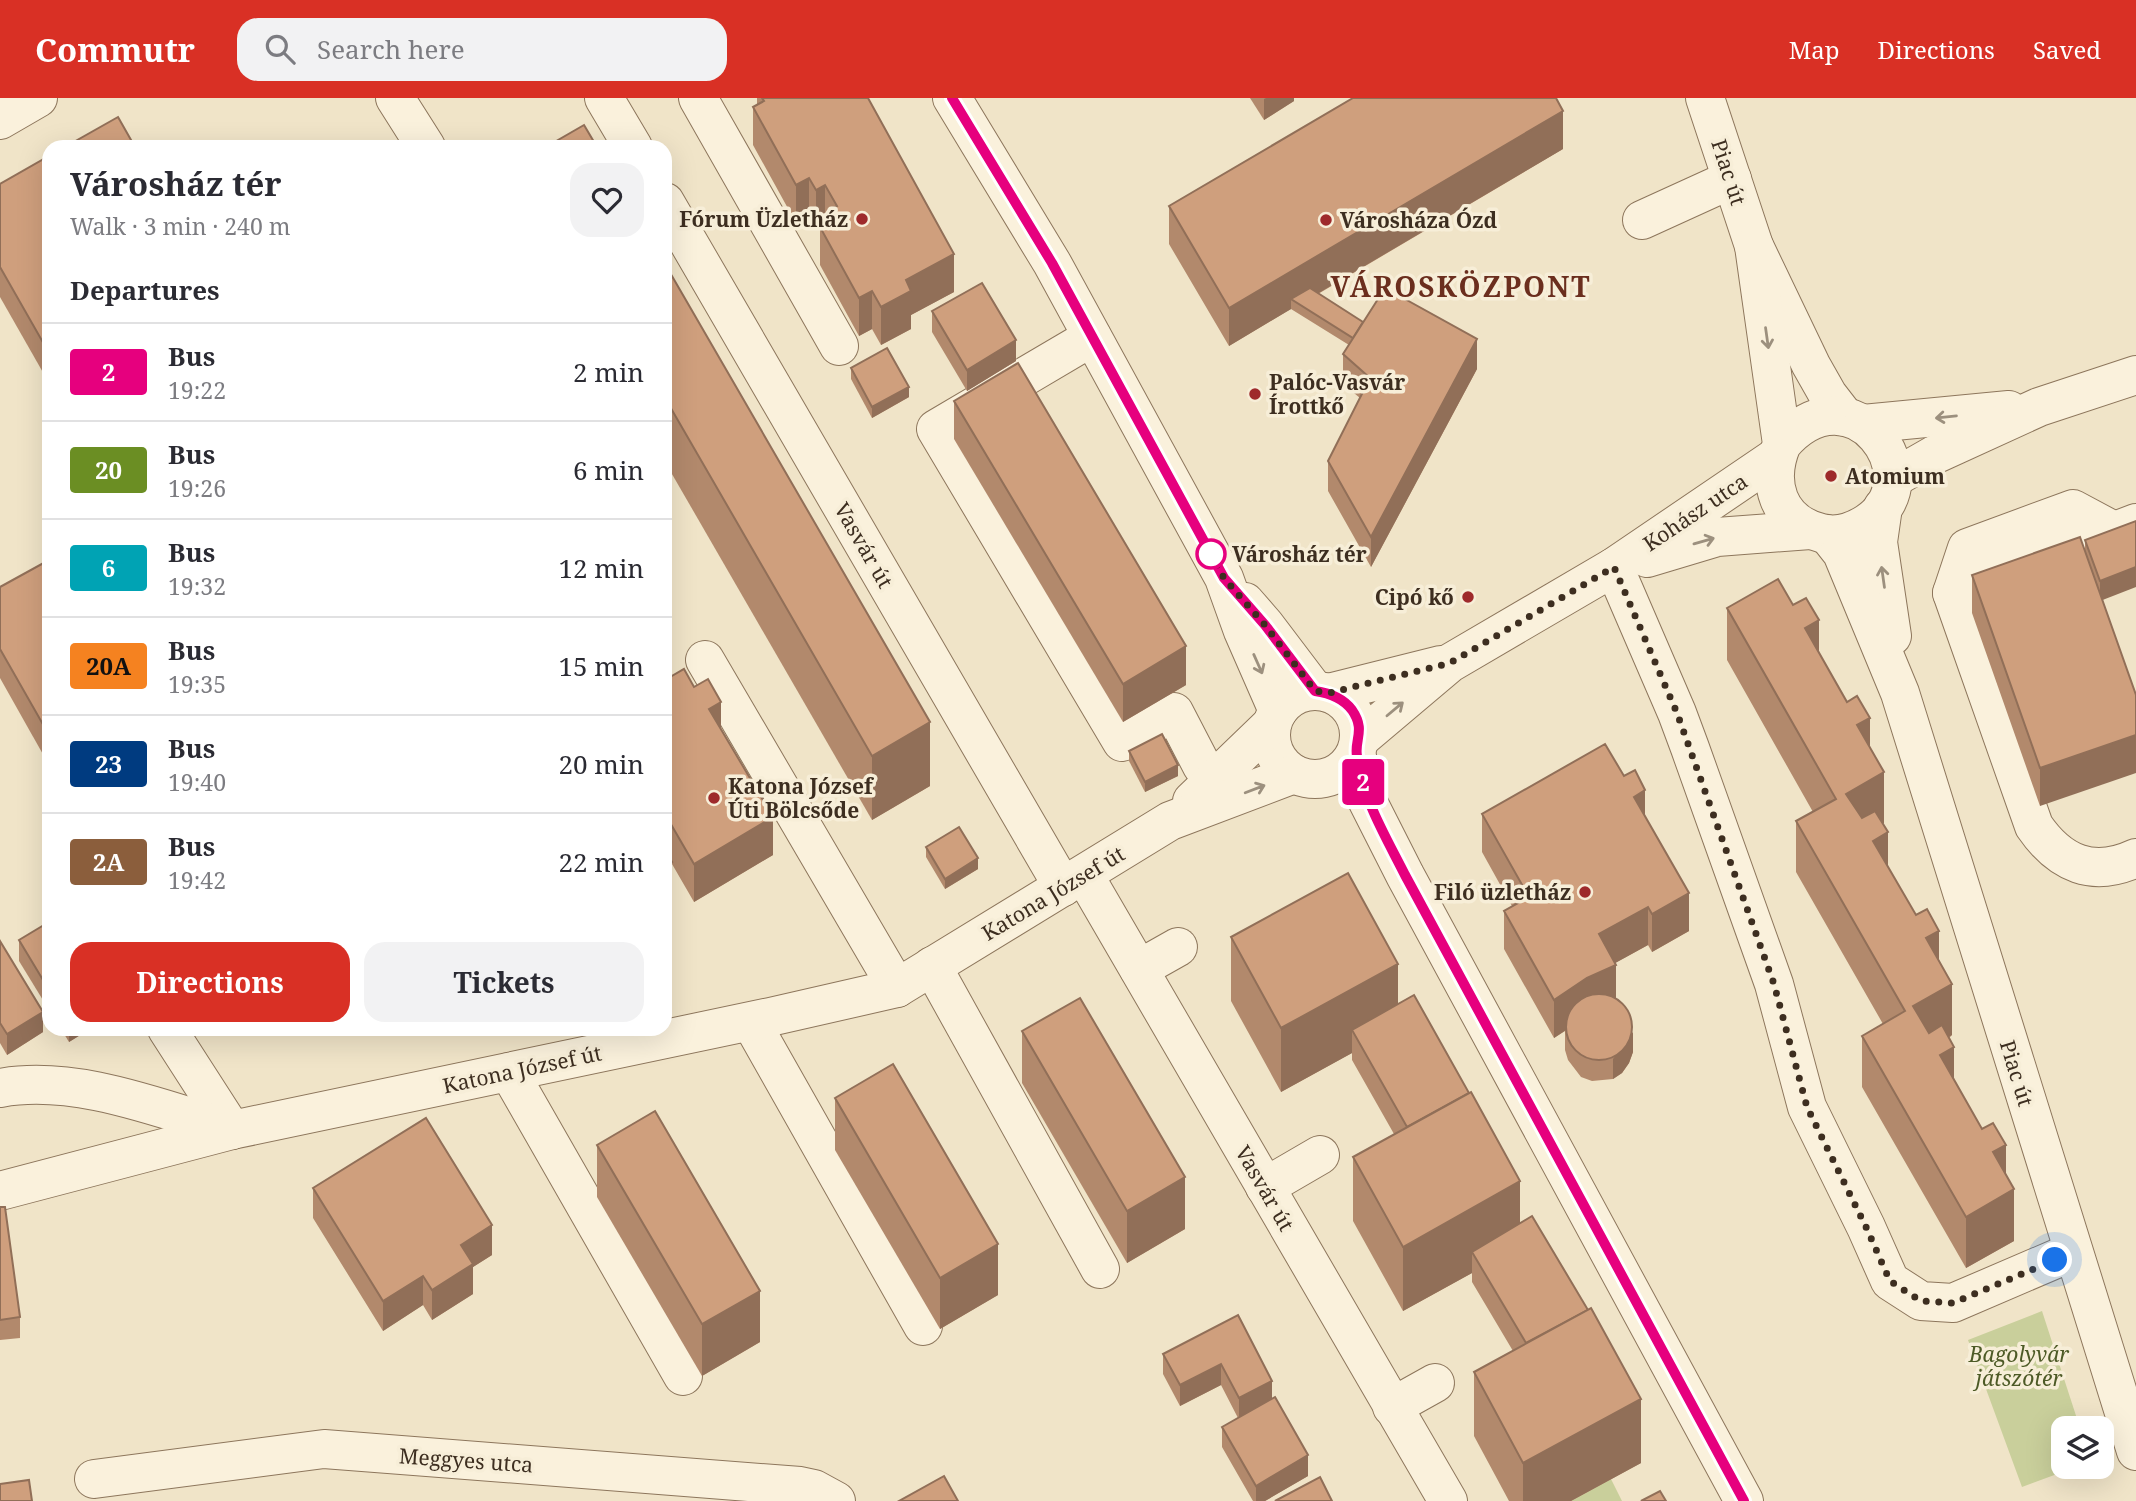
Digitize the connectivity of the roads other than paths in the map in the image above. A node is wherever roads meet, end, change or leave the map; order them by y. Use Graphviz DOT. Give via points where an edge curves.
graph roads {
  1 [pos="38,98"];
  2 [pos="395,98"];
  3 [pos="604,98"];
  4 [pos="698,98"];
  5 [pos="951,98"];
  6 [pos="1704,98"];
  7 [pos="0,120"];
  8 [pos="422,140"];
  9 [pos="629,140"];
  10 [pos="1732,180"];
  11 [pos="672,214"];
  12 [pos="1642,220"];
  13 [pos="1754,246"];
  14 [pos="1092,337"];
  15 [pos="839,346"];
  16 [pos="2136,375"];
  17 [pos="2039,407"];
  18 [pos="1854,420"];
  19 [pos="1779,451"];
  20 [pos="1888,493"];
  21 [pos="2125,527"];
  22 [pos="1819,532"];
  23 [pos="1614,567"];
  24 [pos="1224,578"];
  25 [pos="705,660"];
  26 [pos="1438,666"];
  27 [pos="1322,692"];
  28 [pos="1900,693"];
  29 [pos="1275,717"];
  30 [pos="1358,746"];
  31 [pos="1202,766"];
  32 [pos="1301,777"];
  33 [pos="1170,821"];
  34 [pos="2136,858"];
  35 [pos="1405,875"];
  36 [pos="1074,881"];
  37 [pos="1178,947"];
  38 [pos="932,966"];
  39 [pos="1139,970"];
  40 [pos="897,988"];
  41 [pos="751,1022"];
  42 [pos="172,1036"];
  43 [pos="509,1072"];
  44 [pos="0,1088"];
  45 [pos="232,1130"];
  46 [pos="1320,1155"];
  47 [pos="1265,1187"];
  48 [pos="0,1191"];
  49 [pos="2073,1252"];
  50 [pos="1100,1269"];
  51 [pos="923,1326"];
  52 [pos="683,1377"];
  53 [pos="1435,1383"];
  54 [pos="1392,1407"];
  55 [pos="2136,1451"];
  56 [pos="94,1479"];
  57 [pos="836,1501"];
  58 [pos="1448,1501"];
  59 [pos="1744,1501"];
  1 -- 7 [label="street"];
  2 -- 8 [label="street"];
  3 -- 9 [label="street"];
  4 -- 15 [label="street"];
  5 -- 14 [label="street"];
  6 -- 10 [label="street, Piac út"];
  10 -- 12 [label="street"];
  10 -- 13 [label="street, Piac út"];
  11 -- 36 [label="street, Vasvár út"];
  13 -- 18 [label="street" via="1828,395"];
  13 -- 19 [label="street, one-way"];
  14 -- 24 [label="street"];
  14 -- 31 [label="street" via="936,429 1122,742 1174,712"];
  16 -- 17 [label="street"];
  17 -- 18 [label="street, one-way"];
  17 -- 20 [label="street" via="1934,455"];
  18 -- 19 [label="street" via="1827,416 1809,420 1794,430"];
  18 -- 20 [label="street" via="1876,434 1885,447 1891,463"];
  19 -- 22 [label="street" via="1774,475 1783,508 1795,521"];
  19 -- 23 [label="street, Kohász utca"];
  20 -- 22 [label="street" via="1872,520 1858,529 1843,534"];
  28 -- 20 [label="street, one-way" via="1878,542"];
  21 -- 34 [label="street" via="1951,593 2034,826 2062,857 2081,865 2102,868"];
  23 -- 22 [label="street, Kohász utca, one-way" via="1717,537"];
  22 -- 28 [label="street" via="1842,553"];
  23 -- 26 [label="street, Kohász utca"];
  23 -- 49 [label="street" via="1677,713 1774,984 1807,1107 1890,1281 1921,1301 1953,1303"];
  24 -- 27 [label="street"];
  24 -- 29 [label="street, one-way"];
  25 -- 40 [label="street"];
  26 -- 27 [label="street"];
  30 -- 26 [label="street, Kohász utca, one-way"];
  27 -- 29 [label="street" via="1294,697"];
  27 -- 30 [label="street" via="1352,710 1358,724"];
  28 -- 49 [label="street, Piac út"];
  29 -- 32 [label="street" via="1271,739 1275,753 1282,765"];
  29 -- 33 [label="street"];
  30 -- 32 [label="street" via="1348,765 1336,774 1323,779"];
  30 -- 35 [label="street" via="1368,802"];
  33 -- 32 [label="street, one-way"];
  32 -- 35 [label="street" via="1349,814"];
  33 -- 36 [label="street, Katona József út"];
  35 -- 59 [label="street"];
  36 -- 38 [label="street, Katona József út"];
  36 -- 39 [label="street, Vasvár út"];
  37 -- 39 [label="street"];
  38 -- 40 [label="street, Katona József út"];
  38 -- 50 [label="street"];
  39 -- 47 [label="street, Vasvár út"];
  40 -- 41 [label="street, Katona József út"];
  41 -- 43 [label="street, Katona József út"];
  41 -- 51 [label="street"];
  42 -- 45 [label="street"];
  43 -- 45 [label="street, Katona József út"];
  43 -- 52 [label="street"];
  44 -- 45 [label="street" via="24,1083 85,1089"];
  45 -- 48 [label="street, Katona József út"];
  46 -- 47 [label="street"];
  47 -- 54 [label="street, Vasvár út"];
  49 -- 55 [label="street, Piac út"];
  53 -- 54 [label="street"];
  54 -- 58 [label="street, Vasvár út"];
  56 -- 57 [label="street, Meggyes utca" via="324,1449 800,1486"];
}
